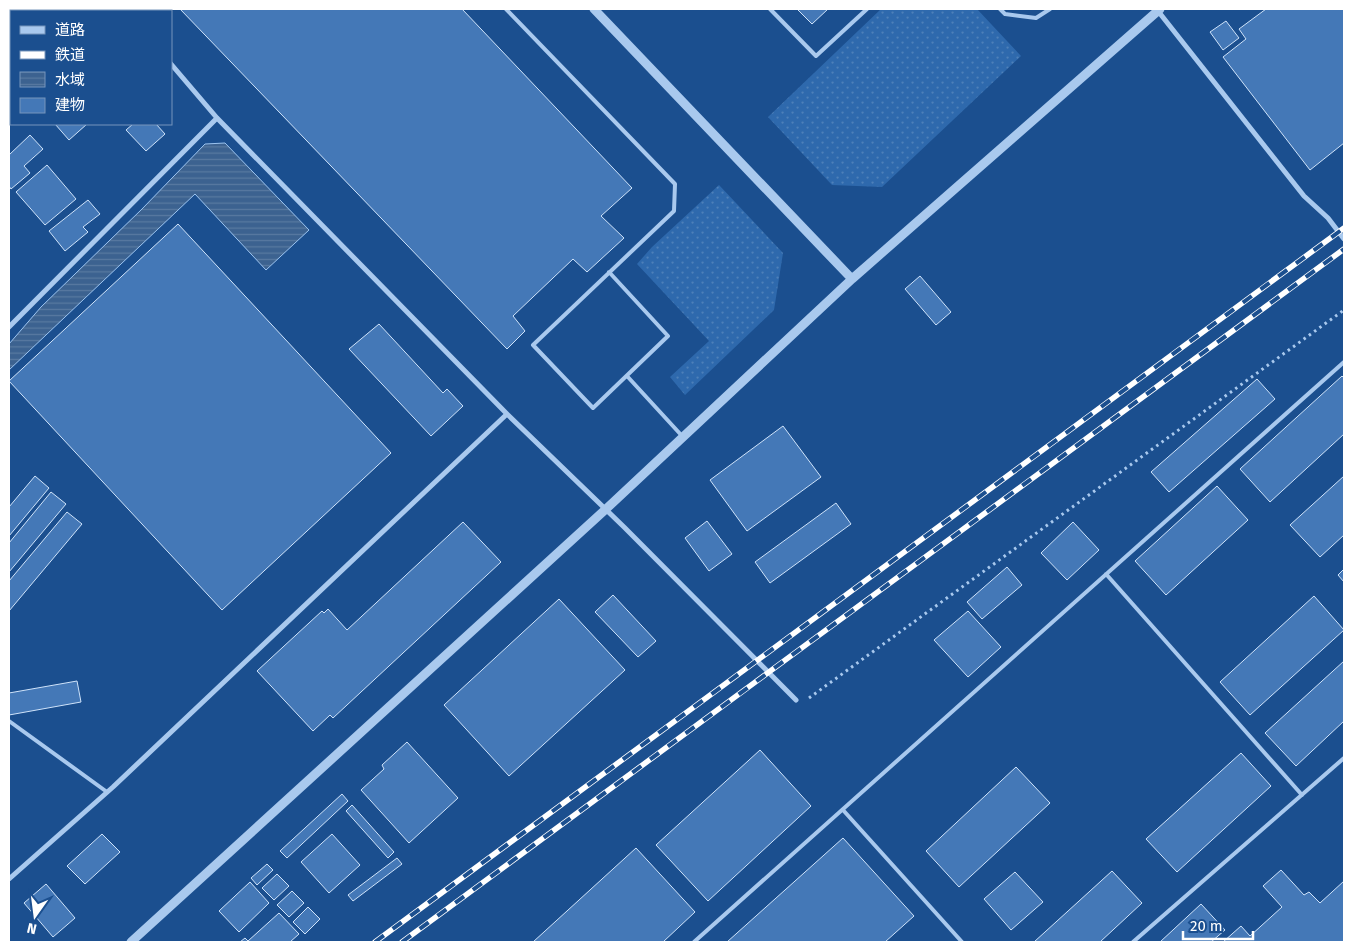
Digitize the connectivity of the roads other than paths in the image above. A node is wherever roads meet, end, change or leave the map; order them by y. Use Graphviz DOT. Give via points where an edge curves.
graph roads {
  1 [pos="506,9"];
  2 [pos="594,9"];
  3 [pos="770,9"];
  4 [pos="867,9"];
  5 [pos="1000,9"];
  6 [pos="1050,9"];
  7 [pos="1159,10"];
  8 [pos="172,65"];
  9 [pos="217,118"];
  10 [pos="1344,239"];
  11 [pos="610,272"];
  12 [pos="852,280"];
  13 [pos="9,327"];
  14 [pos="1344,362"];
  15 [pos="627,376"];
  16 [pos="507,414"];
  17 [pos="683,437"];
  18 [pos="606,509"];
  19 [pos="1106,574"];
  20 [pos="796,700"];
  21 [pos="9,721"];
  22 [pos="1344,758"];
  23 [pos="107,792"];
  24 [pos="1302,795"];
  25 [pos="843,810"];
  26 [pos="9,879"];
  27 [pos="131,942"];
  28 [pos="694,942"];
  29 [pos="962,942"];
  30 [pos="1133,942"];
  1 -- 11 [label="lane" via="675,184 674,211"];
  2 -- 12 [label="street"];
  3 -- 4 [label="lane" via="816,56"];
  5 -- 6 [label="lane" via="1005,14 1036,18"];
  7 -- 10 [label="street" via="1304,196 1328,218"];
  7 -- 12 [label="street"];
  8 -- 9 [label="street"];
  9 -- 13 [label="street"];
  9 -- 16 [label="street"];
  11 -- 15 [label="lane" via="668,336"];
  11 -- 15 [label="lane" via="533,345 593,408"];
  12 -- 17 [label="street"];
  14 -- 19 [label="lane"];
  15 -- 17 [label="lane"];
  16 -- 18 [label="street"];
  16 -- 23 [label="street"];
  17 -- 18 [label="street"];
  18 -- 20 [label="street"];
  18 -- 27 [label="street"];
  19 -- 24 [label="lane"];
  19 -- 25 [label="lane"];
  21 -- 23 [label="lane"];
  22 -- 24 [label="lane"];
  23 -- 26 [label="street"];
  24 -- 30 [label="lane"];
  25 -- 28 [label="lane"];
  25 -- 29 [label="lane"];
}
